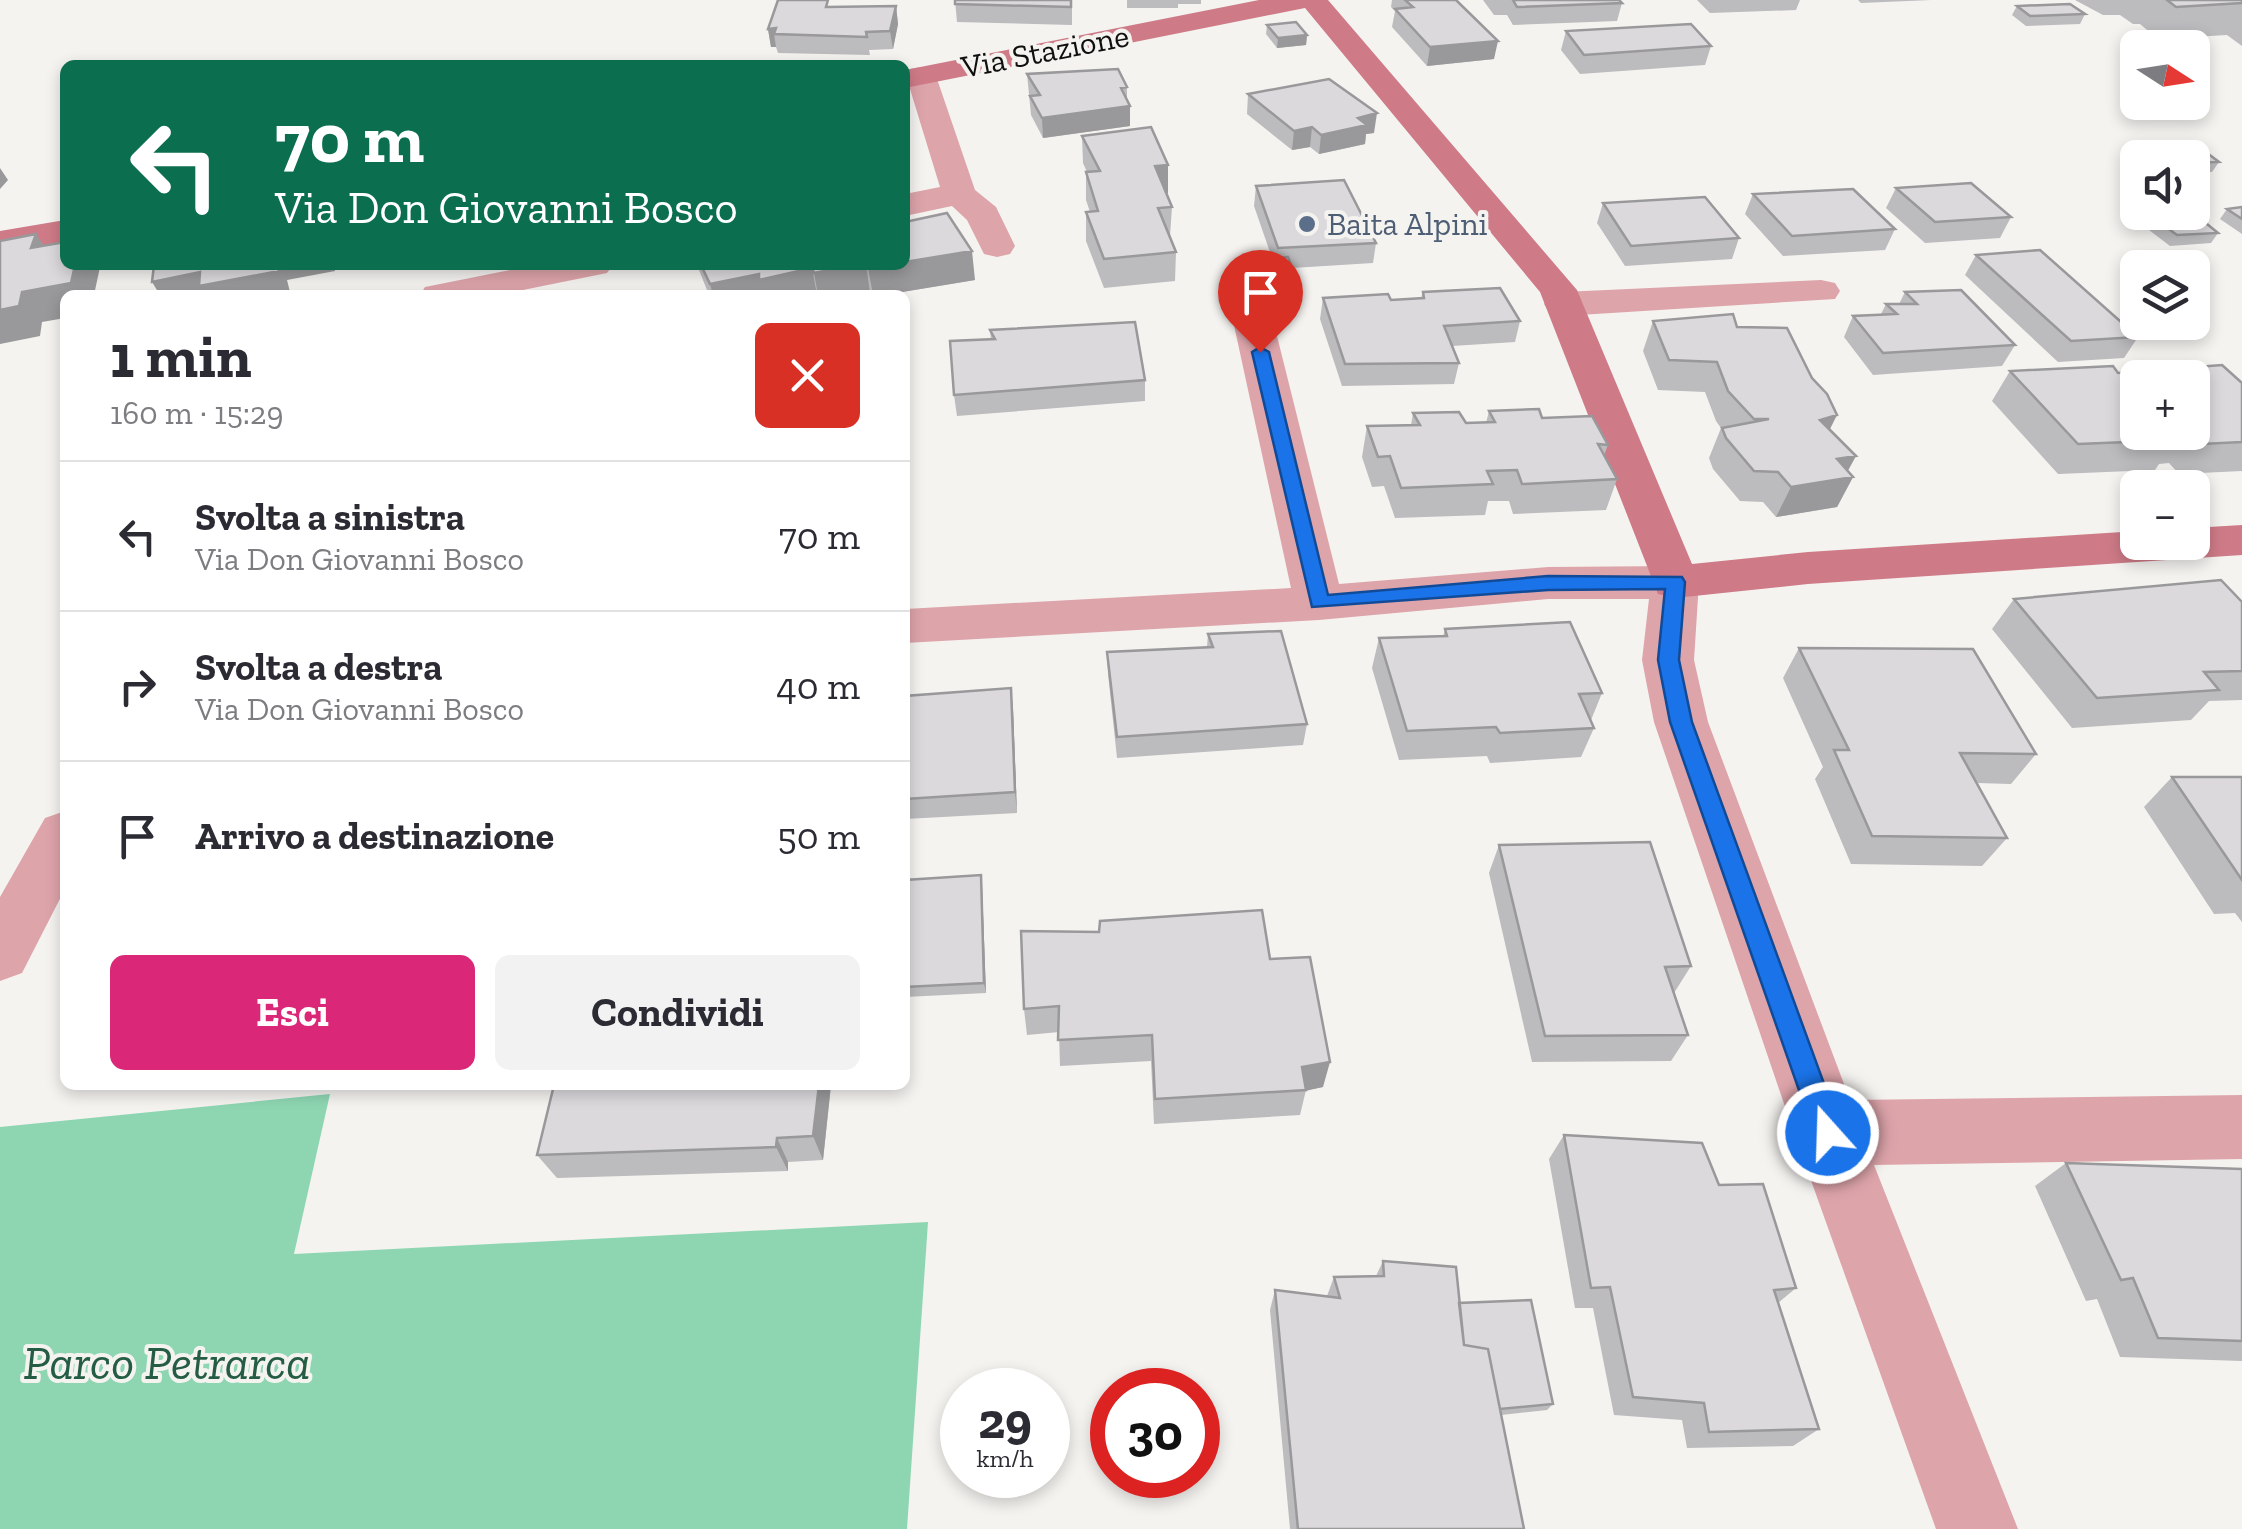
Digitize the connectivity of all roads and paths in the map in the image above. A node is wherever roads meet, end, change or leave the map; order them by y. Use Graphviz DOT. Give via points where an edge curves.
graph roads {
  1 [pos="1302,0"];
  2 [pos="1312,0"];
  3 [pos="913,77"];
  4 [pos="959,194"];
  5 [pos="910,203"];
  6 [pos="60,232"];
  7 [pos="0,242"];
  8 [pos="997,246"];
  9 [pos="568,270"];
  10 [pos="466,290"];
  11 [pos="1821,291"];
  12 [pos="1564,304"];
  13 [pos="1252,316"];
  14 [pos="2242,540"];
  15 [pos="1675,582"];
  16 [pos="1319,602"];
  17 [pos="910,626"];
  18 [pos="60,843"];
  19 [pos="0,954"];
  20 [pos="2242,1127"];
  21 [pos="1828,1133"];
  22 [pos="1976,1529"];
  1 -- 3 [label="main road, Via Stazione"];
  2 -- 12 [label="main road"];
  3 -- 4 [label="street"];
  4 -- 5 [label="street"];
  4 -- 8 [label="street" via="983,215"];
  6 -- 7 [label="main road"];
  9 -- 10 [label="street"];
  11 -- 12 [label="street"];
  12 -- 15 [label="main road"];
  13 -- 16 [label="street"];
  14 -- 15 [label="main road"];
  15 -- 16 [label="street" via="1548,583"];
  15 -- 21 [label="street" via="1668,660 1681,722"];
  16 -- 17 [label="street"];
  18 -- 19 [label="street"];
  20 -- 21 [label="street"];
  21 -- 22 [label="street"];
}
